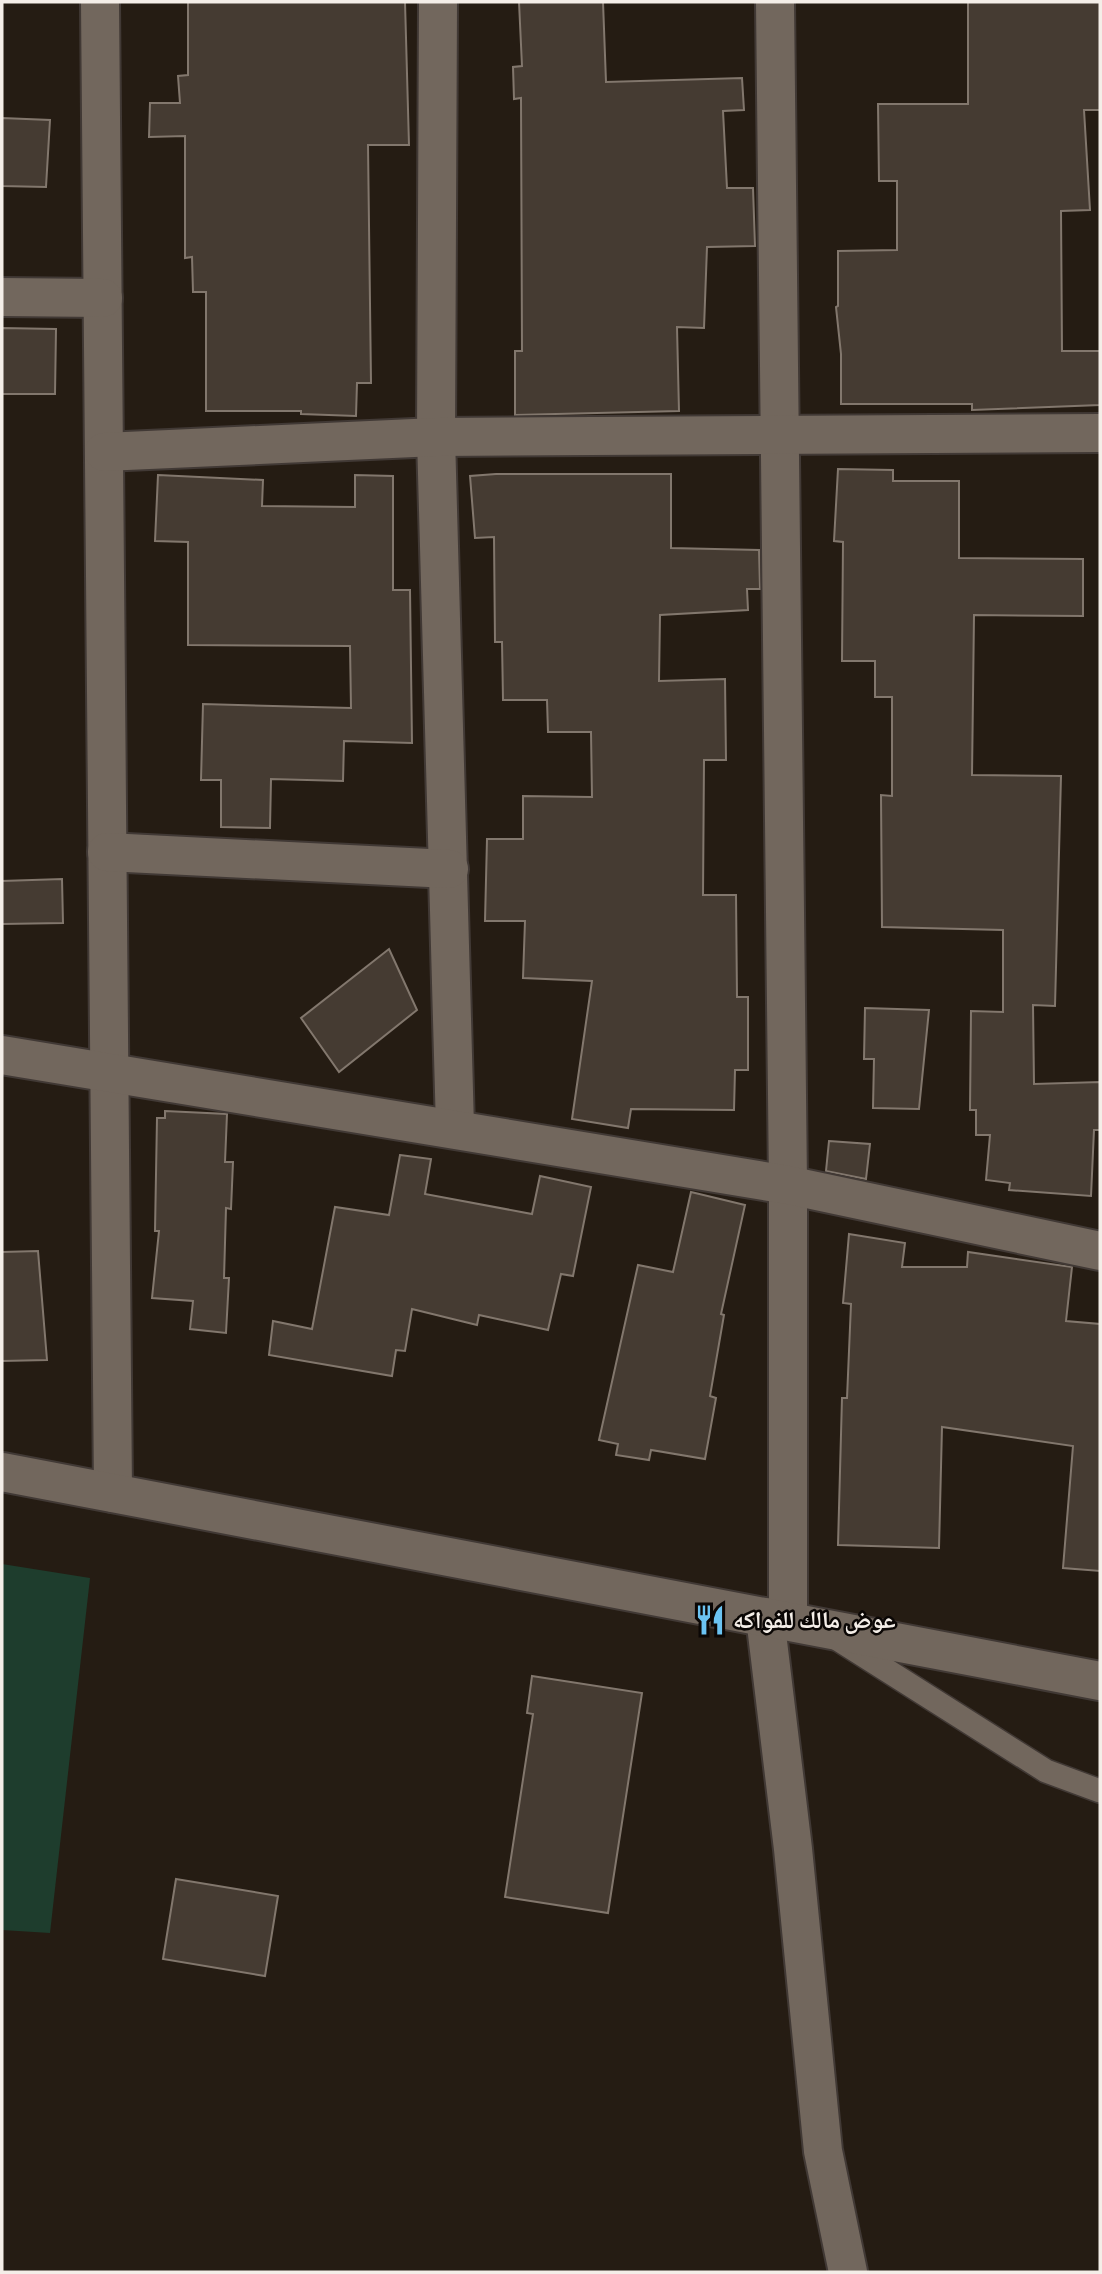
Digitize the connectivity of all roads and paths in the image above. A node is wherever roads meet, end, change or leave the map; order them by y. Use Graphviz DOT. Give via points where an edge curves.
graph roads {
  1 [pos="100,2"];
  2 [pos="438,2"];
  3 [pos="775,2"];
  4 [pos="2,298"];
  5 [pos="103,298"];
  6 [pos="1100,433"];
  7 [pos="781,434"];
  8 [pos="436,437"];
  9 [pos="104,452"];
  10 [pos="107,852"];
  11 [pos="449,869"];
  12 [pos="2,1055"];
  13 [pos="109,1073"];
  14 [pos="455,1128"];
  15 [pos="788,1185"];
  16 [pos="1100,1251"];
  17 [pos="2,1472"];
  18 [pos="113,1493"];
  19 [pos="791,1622"];
  20 [pos="1100,1681"];
  21 [pos="1100,1791"];
  22 [pos="848,2272"];
  1 -- 5 [label="street"];
  2 -- 8 [label="street"];
  3 -- 7 [label="street"];
  4 -- 5 [label="street"];
  5 -- 9 [label="street"];
  6 -- 7 [label="street"];
  7 -- 8 [label="street"];
  7 -- 15 [label="street"];
  8 -- 9 [label="street"];
  8 -- 11 [label="street"];
  9 -- 10 [label="street"];
  10 -- 11 [label="street"];
  10 -- 13 [label="street"];
  11 -- 14 [label="street"];
  12 -- 13 [label="street"];
  13 -- 14 [label="street"];
  13 -- 18 [label="street"];
  14 -- 15 [label="street"];
  15 -- 16 [label="street"];
  15 -- 19 [label="street"];
  17 -- 18 [label="street"];
  18 -- 19 [label="street"];
  19 -- 20 [label="street"];
  19 -- 21 [label="lane" via="1046,1771"];
  19 -- 22 [label="street" via="793,1849 823,2151"];
}
